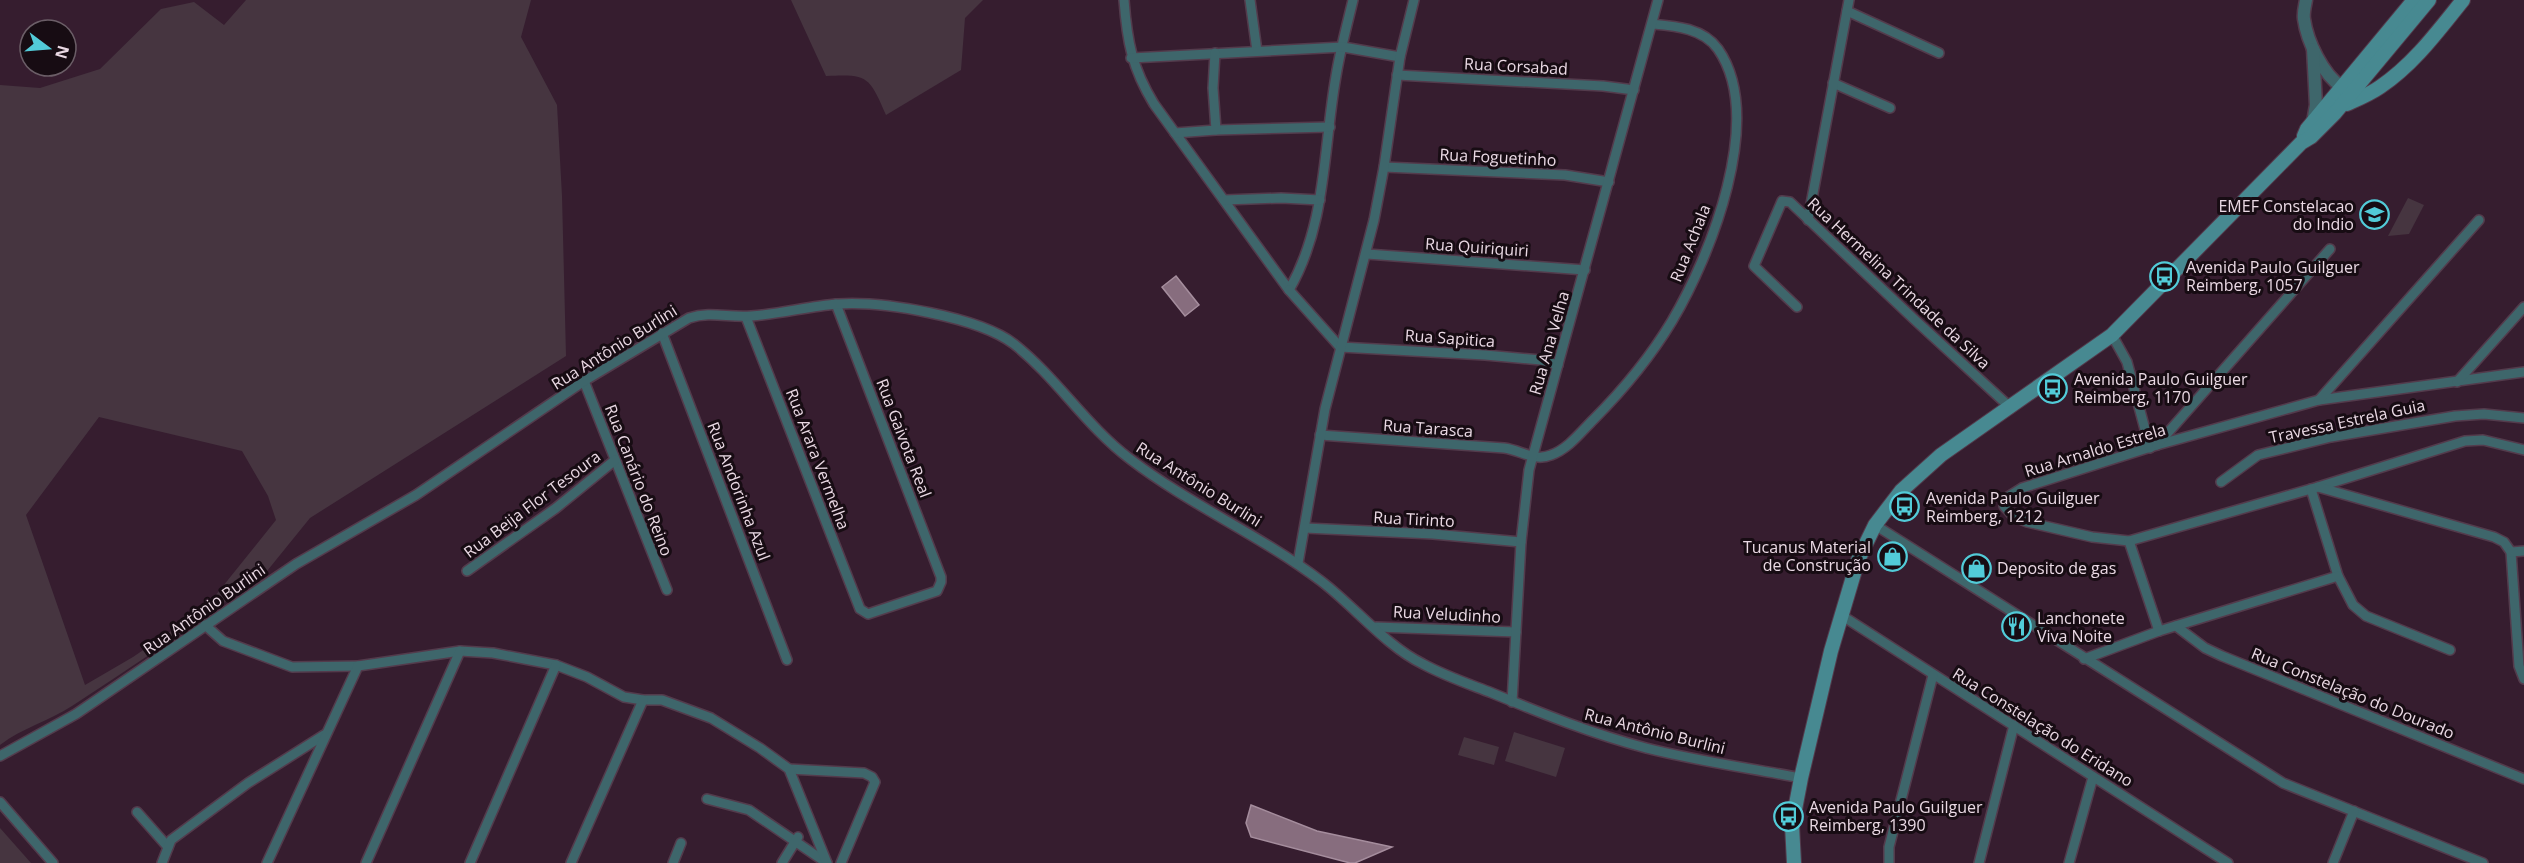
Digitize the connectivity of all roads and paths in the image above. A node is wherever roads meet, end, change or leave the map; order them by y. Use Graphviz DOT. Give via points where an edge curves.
graph roads {
  1 [pos="1124,0"];
  2 [pos="1250,0"];
  3 [pos="1353,0"];
  4 [pos="1414,0"];
  5 [pos="1658,0"];
  6 [pos="1849,0"];
  7 [pos="2306,0"];
  8 [pos="2424,0"];
  9 [pos="2463,0"];
  10 [pos="1847,11"];
  11 [pos="1652,24"];
  12 [pos="1342,47"];
  13 [pos="2313,48"];
  14 [pos="1257,51"];
  15 [pos="1940,52"];
  16 [pos="1215,53"];
  17 [pos="1400,57"];
  18 [pos="1131,58"];
  19 [pos="1397,75"];
  20 [pos="1833,83"];
  21 [pos="1634,90"];
  22 [pos="2352,92"];
  23 [pos="1890,108"];
  24 [pos="2313,122"];
  25 [pos="1330,127"];
  26 [pos="1216,130"];
  27 [pos="1175,133"];
  28 [pos="2301,144"];
  29 [pos="1384,166"];
  30 [pos="1609,182"];
  31 [pos="1224,200"];
  32 [pos="1320,200"];
  33 [pos="1808,220"];
  34 [pos="2480,220"];
  35 [pos="2330,249"];
  36 [pos="1366,254"];
  37 [pos="1585,270"];
  38 [pos="1289,290"];
  39 [pos="836,304"];
  40 [pos="1797,307"];
  41 [pos="2524,307"];
  42 [pos="746,317"];
  43 [pos="662,333"];
  44 [pos="2112,335"];
  45 [pos="1340,347"];
  46 [pos="1558,365"];
  47 [pos="2524,372"];
  48 [pos="585,381"];
  49 [pos="2457,382"];
  50 [pos="2319,400"];
  51 [pos="2011,408"];
  52 [pos="2524,418"];
  53 [pos="1320,435"];
  54 [pos="2153,446"];
  55 [pos="2524,450"];
  56 [pos="1532,458"];
  57 [pos="615,460"];
  58 [pos="2221,482"];
  59 [pos="2314,488"];
  60 [pos="1875,525"];
  61 [pos="1305,528"];
  62 [pos="2129,541"];
  63 [pos="1521,542"];
  64 [pos="2524,551"];
  65 [pos="2511,552"];
  66 [pos="1298,563"];
  67 [pos="467,571"];
  68 [pos="2338,576"];
  69 [pos="667,590"];
  70 [pos="862,612"];
  71 [pos="1841,615"];
  72 [pos="205,626"];
  73 [pos="2176,626"];
  74 [pos="1376,627"];
  75 [pos="2159,631"];
  76 [pos="1516,632"];
  77 [pos="2450,650"];
  78 [pos="460,651"];
  79 [pos="2084,659"];
  80 [pos="787,660"];
  81 [pos="556,665"];
  82 [pos="358,666"];
  83 [pos="1934,675"];
  84 [pos="2524,678"];
  85 [pos="643,700"];
  86 [pos="1512,702"];
  87 [pos="2014,725"];
  88 [pos="324,735"];
  89 [pos="0,756"];
  90 [pos="789,769"];
  91 [pos="2093,777"];
  92 [pos="1801,778"];
  93 [pos="2524,779"];
  94 [pos="707,799"];
  95 [pos="0,802"];
  96 [pos="2354,811"];
  97 [pos="137,812"];
  98 [pos="796,840"];
  99 [pos="681,843"];
  100 [pos="168,847"];
  101 [pos="53,863"];
  102 [pos="162,863"];
  103 [pos="267,863"];
  104 [pos="366,863"];
  105 [pos="470,863"];
  106 [pos="571,863"];
  107 [pos="673,863"];
  108 [pos="782,863"];
  109 [pos="827,863"];
  110 [pos="842,863"];
  111 [pos="1794,863"];
  112 [pos="1889,863"];
  113 [pos="1979,863"];
  114 [pos="2069,863"];
  115 [pos="2228,863"];
  116 [pos="2333,863"];
  117 [pos="2482,863"];
  1 -- 18 [label="street"];
  2 -- 14 [label="street"];
  3 -- 12 [label="street"];
  4 -- 17 [label="street"];
  5 -- 11 [label="street, Rua Ana Velha"];
  6 -- 10 [label="street"];
  7 -- 13 [label="street" via="2303,17"];
  8 -- 22 [label="main road"];
  9 -- 22 [label="main road" via="2403,69 2378,88"];
  10 -- 15 [label="street"];
  10 -- 20 [label="street"];
  11 -- 21 [label="street, Rua Ana Velha"];
  11 -- 56 [label="street, Rua Achala" via="1680,26 1702,35 1718,48 1732,82 1738,116 1730,175 1713,234 1672,321 1616,397 1563,451"];
  12 -- 14 [label="street"];
  12 -- 17 [label="street"];
  12 -- 25 [label="street"];
  13 -- 22 [label="street" via="2333,81"];
  13 -- 24 [label="street"];
  14 -- 16 [label="street"];
  16 -- 18 [label="street"];
  16 -- 26 [label="street"];
  17 -- 19 [label="street"];
  18 -- 27 [label="street" via="1141,83"];
  19 -- 21 [label="street, Rua Corsabad"];
  19 -- 29 [label="street"];
  20 -- 23 [label="street"];
  20 -- 33 [label="street"];
  21 -- 30 [label="street, Rua Ana Velha"];
  22 -- 24 [label="main road"];
  22 -- 28 [label="main road"];
  24 -- 28 [label="main road"];
  25 -- 26 [label="street"];
  25 -- 32 [label="street"];
  26 -- 27 [label="street"];
  27 -- 31 [label="street"];
  28 -- 44 [label="main road"];
  29 -- 30 [label="street, Rua Foguetinho" via="1565,175"];
  29 -- 36 [label="street"];
  30 -- 37 [label="street, Rua Ana Velha"];
  31 -- 32 [label="street"];
  31 -- 38 [label="street"];
  32 -- 38 [label="street" via="1300,270"];
  33 -- 40 [label="street, Rua Hermelina Trindade da Silva" via="1790,202 1782,201 1754,261 1756,270"];
  33 -- 51 [label="street, Rua Hermelina Trindade da Silva"];
  34 -- 50 [label="street"];
  35 -- 54 [label="street"];
  36 -- 37 [label="street, Rua Quiriquiri"];
  36 -- 45 [label="street"];
  37 -- 46 [label="street, Rua Ana Velha"];
  38 -- 45 [label="street"];
  39 -- 42 [label="street, Rua Antônio Burlini"];
  39 -- 66 [label="street, Rua Antônio Burlini" via="890,307 974,324 993,332 1013,344 1131,460"];
  39 -- 70 [label="street, Rua Gaivota Real" via="941,582 937,591 868,614"];
  41 -- 49 [label="street"];
  42 -- 43 [label="street, Rua Antônio Burlini" via="701,314"];
  42 -- 70 [label="street, Rua Arara Vermelha"];
  43 -- 48 [label="street, Rua Antônio Burlini"];
  43 -- 80 [label="street, Rua Andorinha Azul"];
  44 -- 51 [label="main road"];
  44 -- 54 [label="street" via="2127,362"];
  45 -- 46 [label="street, Rua Sapitica" via="1485,355"];
  45 -- 53 [label="street"];
  46 -- 56 [label="street, Rua Ana Velha"];
  47 -- 49 [label="street, Rua Arnaldo Estrela"];
  48 -- 57 [label="street, Rua Canário do Reino"];
  48 -- 72 [label="street, Rua Antônio Burlini" via="458,468 296,564"];
  49 -- 50 [label="street, Rua Arnaldo Estrela"];
  50 -- 54 [label="street, Rua Arnaldo Estrela"];
  51 -- 60 [label="main road" via="1941,455 1901,491"];
  52 -- 58 [label="street, Travessa Estrela Guia" via="2454,416 2331,436 2258,455"];
  53 -- 56 [label="street, Rua Tarasca" via="1504,448"];
  53 -- 61 [label="street"];
  54 -- 62 [label="street, Rua Arnaldo Estrela" via="2022,488 2006,498 2004,506 2013,516 2027,522 2107,540"];
  55 -- 59 [label="street, Rua Arnaldo Estrela" via="2483,440 2465,441"];
  56 -- 63 [label="street, Rua Ana Velha"];
  57 -- 67 [label="street, Rua Beija Flor Tesoura"];
  57 -- 69 [label="street, Rua Canário do Reino"];
  59 -- 62 [label="street, Rua Arnaldo Estrela"];
  59 -- 65 [label="street" via="2494,537"];
  59 -- 68 [label="street"];
  60 -- 71 [label="main road" via="1858,560"];
  60 -- 79 [label="street"];
  61 -- 63 [label="street, Rua Tirinto"];
  61 -- 66 [label="street"];
  62 -- 75 [label="street"];
  63 -- 76 [label="street, Rua Ana Velha"];
  64 -- 65 [label="street"];
  65 -- 84 [label="street" via="2519,666"];
  66 -- 74 [label="street, Rua Antônio Burlini"];
  68 -- 73 [label="street"];
  68 -- 77 [label="street" via="2361,613"];
  71 -- 83 [label="street, Rua Constelação do Eridano"];
  71 -- 92 [label="main road"];
  72 -- 82 [label="street" via="223,641 292,667"];
  72 -- 89 [label="street, Rua Antônio Burlini" via="76,714"];
  73 -- 75 [label="street"];
  73 -- 93 [label="street, Rua Constelação do Dourado" via="2222,656"];
  74 -- 76 [label="street, Rua Veludinho"];
  74 -- 86 [label="street, Rua Antônio Burlini" via="1421,663"];
  75 -- 79 [label="street"];
  76 -- 86 [label="street, Rua Ana Velha"];
  78 -- 81 [label="street"];
  78 -- 82 [label="street"];
  78 -- 104 [label="street"];
  79 -- 96 [label="street" via="2283,783"];
  81 -- 85 [label="street" via="624,697"];
  81 -- 105 [label="street"];
  82 -- 88 [label="street"];
  83 -- 87 [label="street, Rua Constelação do Eridano"];
  83 -- 112 [label="street" via="1889,847"];
  85 -- 90 [label="street" via="662,700 711,718"];
  85 -- 106 [label="street"];
  86 -- 92 [label="street, Rua Antônio Burlini" via="1569,725 1648,748"];
  87 -- 91 [label="street, Rua Constelação do Eridano"];
  87 -- 113 [label="street"];
  88 -- 100 [label="street" via="249,783 171,840"];
  88 -- 103 [label="street"];
  90 -- 109 [label="street"];
  90 -- 110 [label="street" via="864,773 875,782"];
  91 -- 114 [label="street"];
  91 -- 115 [label="street, Rua Constelação do Eridano"];
  92 -- 111 [label="main road" via="1792,825"];
  94 -- 98 [label="street" via="749,810"];
  95 -- 101 [label="street"];
  96 -- 116 [label="street"];
  96 -- 117 [label="street"];
  97 -- 100 [label="street"];
  98 -- 108 [label="street"];
  98 -- 109 [label="street"];
  99 -- 107 [label="street"];
  100 -- 102 [label="street"];
}
